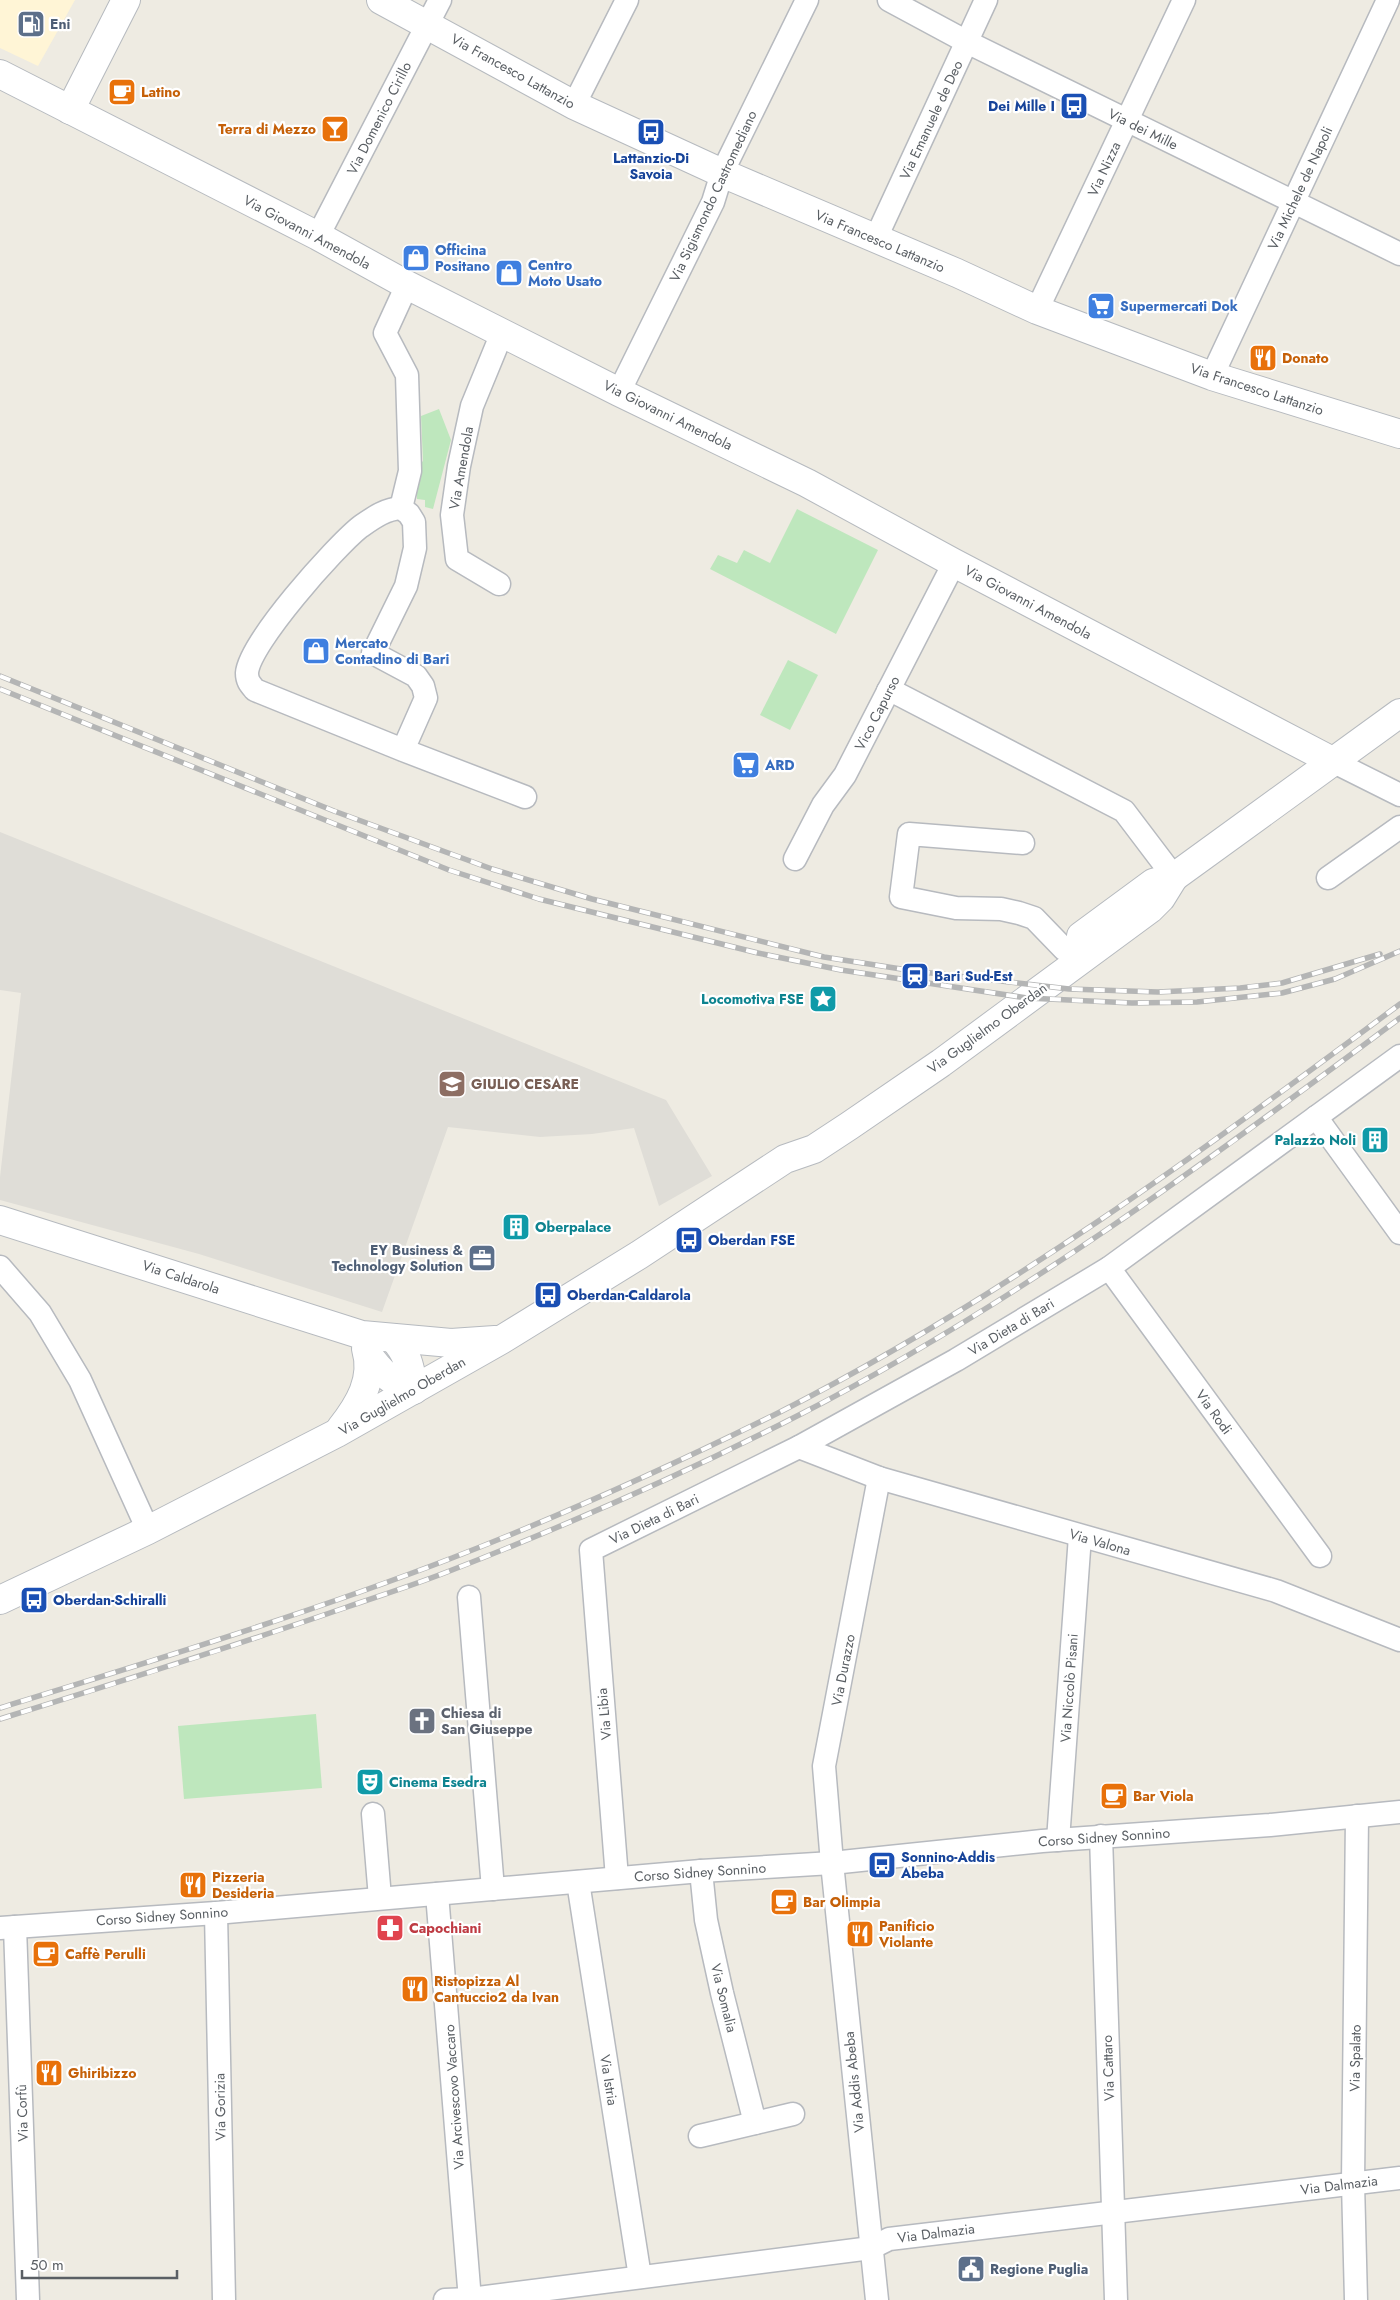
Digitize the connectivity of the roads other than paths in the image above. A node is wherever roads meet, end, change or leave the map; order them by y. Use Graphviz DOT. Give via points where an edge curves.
graph roads {
  1 [pos="126,0"];
  2 [pos="381,0"];
  3 [pos="440,0"];
  4 [pos="627,0"];
  5 [pos="807,0"];
  6 [pos="889,0"];
  7 [pos="986,0"];
  8 [pos="1184,0"];
  9 [pos="1389,3"];
  10 [pos="427,24"];
  11 [pos="967,42"];
  12 [pos="0,74"];
  13 [pos="574,105"];
  14 [pos="70,110"];
  15 [pos="1126,121"];
  16 [pos="722,173"];
  17 [pos="1293,202"];
  18 [pos="318,236"];
  19 [pos="875,240"];
  20 [pos="1400,254"];
  21 [pos="407,285"];
  22 [pos="1037,310"];
  23 [pos="502,333"];
  24 [pos="1212,376"];
  25 [pos="619,392"];
  26 [pos="1400,434"];
  27 [pos="401,508"];
  28 [pos="954,563"];
  29 [pos="500,584"];
  30 [pos="888,691"];
  31 [pos="1400,713"];
  32 [pos="402,750"];
  33 [pos="1334,762"];
  34 [pos="1400,795"];
  35 [pos="524,797"];
  36 [pos="1400,827"];
  37 [pos="1023,843"];
  38 [pos="795,859"];
  39 [pos="1174,877"];
  40 [pos="1328,878"];
  41 [pos="1064,949"];
  42 [pos="1400,1056"];
  43 [pos="1316,1117"];
  44 [pos="785,1159"];
  45 [pos="0,1220"];
  46 [pos="1400,1233"];
  47 [pos="0,1267"];
  48 [pos="1109,1268"];
  49 [pos="393,1338"];
  50 [pos="501,1340"];
  51 [pos="365,1344"];
  52 [pos="414,1390"];
  53 [pos="337,1433"];
  54 [pos="798,1447"];
  55 [pos="879,1478"];
  56 [pos="148,1530"];
  57 [pos="1080,1536"];
  58 [pos="591,1550"];
  59 [pos="1320,1556"];
  60 [pos="468,1597"];
  61 [pos="0,1600"];
  62 [pos="1400,1640"];
  63 [pos="1400,1812"];
  64 [pos="373,1814"];
  65 [pos="1357,1816"];
  66 [pos="1101,1836"];
  67 [pos="1058,1840"];
  68 [pos="832,1863"];
  69 [pos="702,1871"];
  70 [pos="617,1878"];
  71 [pos="578,1882"];
  72 [pos="492,1889"];
  73 [pos="437,1894"];
  74 [pos="380,1898"];
  75 [pos="216,1913"];
  76 [pos="8,1927"];
  77 [pos="793,2114"];
  78 [pos="755,2122"];
  79 [pos="700,2136"];
  80 [pos="1400,2178"];
  81 [pos="1353,2183"];
  82 [pos="1113,2212"];
  83 [pos="871,2248"];
  84 [pos="640,2277"];
  85 [pos="28,2300"];
  86 [pos="224,2300"];
  87 [pos="445,2300"];
  88 [pos="470,2300"];
  89 [pos="877,2300"];
  90 [pos="1116,2300"];
  91 [pos="1356,2300"];
  1 -- 14 [label="main road"];
  2 -- 10 [label="main road, Via Francesco Lattanzio"];
  3 -- 10 [label="street, Via Domenico Cirillo"];
  4 -- 13 [label="street"];
  5 -- 16 [label="street, Via Sigismondo Castromediano"];
  6 -- 11 [label="street, Via dei Mille"];
  7 -- 11 [label="street, Via Emanuele de Deo"];
  8 -- 15 [label="street, Via Nizza"];
  9 -- 17 [label="street, Via Michele de Napoli"];
  10 -- 13 [label="main road, Via Francesco Lattanzio"];
  10 -- 18 [label="street, Via Domenico Cirillo"];
  11 -- 15 [label="street, Via dei Mille"];
  11 -- 19 [label="street, Via Emanuele de Deo"];
  12 -- 14 [label="main road, Via Giovanni Amendola"];
  13 -- 16 [label="main road, Via Francesco Lattanzio"];
  14 -- 18 [label="main road, Via Giovanni Amendola"];
  15 -- 17 [label="street, Via dei Mille"];
  15 -- 22 [label="street, Via Nizza"];
  16 -- 19 [label="main road, Via Francesco Lattanzio"];
  16 -- 25 [label="street, Via Sigismondo Castromediano" via="713,202"];
  17 -- 20 [label="street, Via dei Mille"];
  17 -- 24 [label="street, Via Michele de Napoli"];
  18 -- 21 [label="main road, Via Giovanni Amendola"];
  19 -- 22 [label="main road, Via Francesco Lattanzio"];
  21 -- 23 [label="main road, Via Giovanni Amendola"];
  21 -- 27 [label="street" via="385,333 407,375 410,471"];
  22 -- 24 [label="main road, Via Francesco Lattanzio"];
  23 -- 25 [label="main road, Via Giovanni Amendola"];
  23 -- 29 [label="street, Via Amendola" via="472,406 452,515 456,559"];
  24 -- 26 [label="main road, Via Francesco Lattanzio"];
  25 -- 28 [label="main road, Via Giovanni Amendola" via="807,483"];
  27 -- 32 [label="street" via="414,522 415,548 406,586 373,653 416,676 423,686 426,698"];
  27 -- 32 [label="street" via="390,509 375,517 333,554 283,610 262,640 247,671 248,682 255,690"];
  28 -- 30 [label="street, Vico Capurso"];
  28 -- 33 [label="main road, Via Giovanni Amendola"];
  30 -- 38 [label="street, Vico Capurso" via="845,775 823,805"];
  30 -- 39 [label="street" via="1124,811"];
  31 -- 33 [label="main road, Via Guglielmo Oberdan"];
  32 -- 35 [label="street"];
  33 -- 34 [label="street"];
  33 -- 39 [label="main road, Via Guglielmo Oberdan"];
  36 -- 40 [label="street"];
  37 -- 41 [label="street" via="909,834 900,897 956,908 1001,909 1019,913 1034,918"];
  39 -- 41 [label="main road, Via Guglielmo Oberdan" via="1153,883"];
  39 -- 44 [label="main road, Via Guglielmo Oberdan" via="1150,909 940,1063 814,1149"];
  41 -- 44 [label="main road, Via Guglielmo Oberdan" via="804,1136"];
  42 -- 43 [label="street, Via Dieta di Bari"];
  43 -- 46 [label="street"];
  43 -- 48 [label="street, Via Dieta di Bari"];
  44 -- 50 [label="main road, Via Guglielmo Oberdan"];
  45 -- 51 [label="main road, Via Caldarola"];
  47 -- 56 [label="street" via="40,1313 76,1372"];
  48 -- 54 [label="street, Via Dieta di Bari" via="956,1360"];
  48 -- 59 [label="street, Via Rodi"];
  49 -- 50 [label="main road, Via Caldarola" via="450,1343"];
  49 -- 51 [label="main road, Via Caldarola"];
  49 -- 52 [label="main road" via="403,1349"];
  50 -- 52 [label="main road, Via Guglielmo Oberdan"];
  51 -- 52 [label="main road" via="377,1368 397,1385"];
  51 -- 53 [label="main road" via="367,1386 356,1409"];
  52 -- 53 [label="main road, Via Guglielmo Oberdan"];
  53 -- 56 [label="main road, Via Guglielmo Oberdan"];
  54 -- 55 [label="street, Via Valona"];
  54 -- 58 [label="street, Via Dieta di Bari"];
  55 -- 57 [label="street, Via Valona"];
  55 -- 68 [label="street, Via Durazzo" via="824,1766"];
  56 -- 61 [label="main road, Via Guglielmo Oberdan"];
  57 -- 62 [label="street, Via Valona" via="1276,1590"];
  57 -- 67 [label="street, Via Niccolò Pisani"];
  58 -- 70 [label="street, Via Libia"];
  60 -- 72 [label="street"];
  63 -- 65 [label="street, Corso Sidney Sonnino"];
  64 -- 74 [label="street"];
  65 -- 66 [label="street, Corso Sidney Sonnino"];
  65 -- 81 [label="street, Via Spalato"];
  66 -- 67 [label="street, Corso Sidney Sonnino"];
  66 -- 82 [label="street, Via Cattaro"];
  67 -- 68 [label="street, Corso Sidney Sonnino"];
  68 -- 69 [label="street, Corso Sidney Sonnino"];
  68 -- 83 [label="street, Via Addis Abeba"];
  69 -- 70 [label="street, Corso Sidney Sonnino"];
  69 -- 78 [label="street, Via Somalia" via="706,1920"];
  70 -- 71 [label="street, Corso Sidney Sonnino"];
  71 -- 72 [label="street, Corso Sidney Sonnino"];
  71 -- 84 [label="street, Via Istria"];
  72 -- 73 [label="street, Corso Sidney Sonnino"];
  73 -- 74 [label="street, Corso Sidney Sonnino"];
  73 -- 88 [label="street, Via Arcivescovo Vaccaro"];
  74 -- 75 [label="street, Corso Sidney Sonnino"];
  75 -- 76 [label="street, Corso Sidney Sonnino"];
  75 -- 86 [label="street, Via Gorizia"];
  76 -- 85 [label="street, Via Corfù"];
  77 -- 78 [label="street"];
  78 -- 79 [label="street"];
  80 -- 81 [label="street, Via Dalmazia"];
  81 -- 82 [label="street, Via Dalmazia"];
  81 -- 91 [label="street, Via Spalato"];
  82 -- 83 [label="street, Via Dalmazia" via="889,2239"];
  82 -- 90 [label="street, Via Cattaro"];
  83 -- 84 [label="street, Via Dalmazia"];
  83 -- 89 [label="street, Via Addis Abeba"];
  84 -- 88 [label="street, Via Dalmazia"];
  87 -- 88 [label="street, Via Dalmazia"];
}
